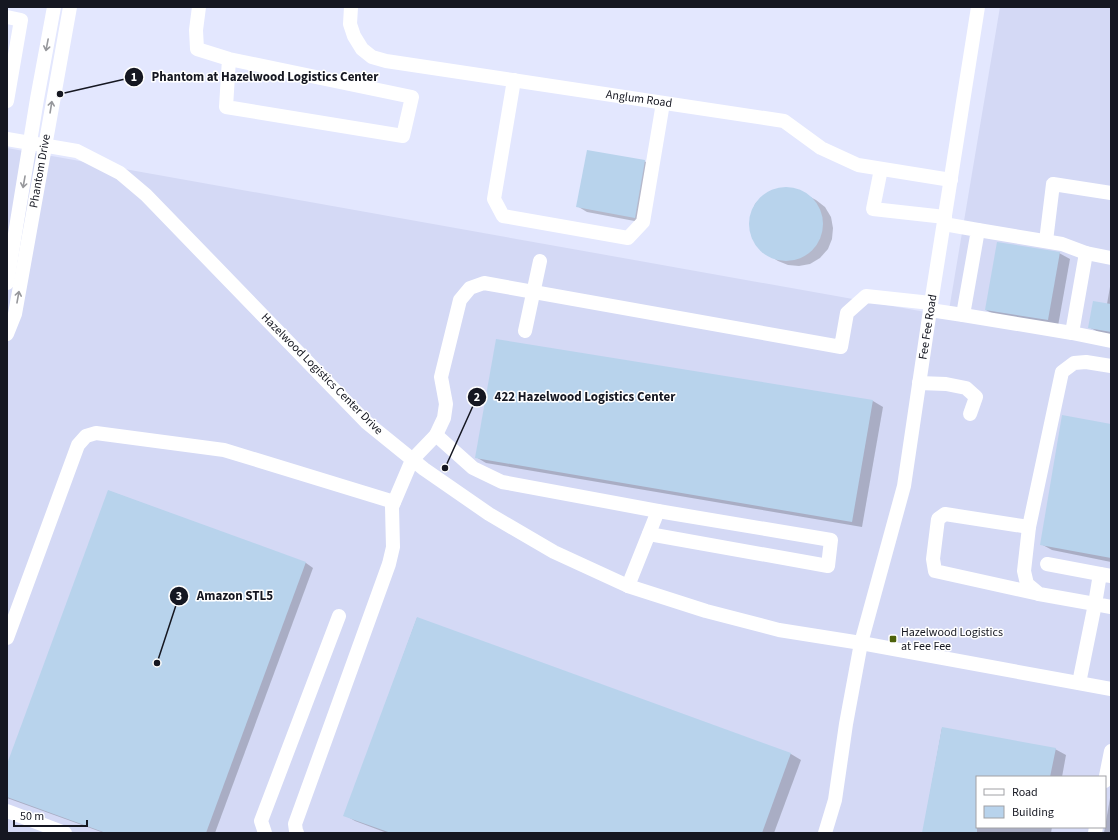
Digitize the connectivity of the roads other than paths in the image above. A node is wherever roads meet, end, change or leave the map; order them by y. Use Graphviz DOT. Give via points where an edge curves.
graph roads {
  1 [pos="54,7"];
  2 [pos="70,7"];
  3 [pos="199,7"];
  4 [pos="351,7"];
  5 [pos="978,7"];
  6 [pos="7,17"];
  7 [pos="229,59"];
  8 [pos="514,80"];
  9 [pos="7,101"];
  10 [pos="663,103"];
  11 [pos="7,139"];
  12 [pos="31,144"];
  13 [pos="45,146"];
  14 [pos="881,169"];
  15 [pos="951,180"];
  16 [pos="1111,193"];
  17 [pos="944,220"];
  18 [pos="978,230"];
  19 [pos="1046,241"];
  20 [pos="1086,253"];
  21 [pos="1111,258"];
  22 [pos="540,261"];
  23 [pos="7,283"];
  24 [pos="533,292"];
  25 [pos="930,306"];
  26 [pos="963,315"];
  27 [pos="525,332"];
  28 [pos="1072,333"];
  29 [pos="7,334"];
  30 [pos="1111,341"];
  31 [pos="1111,366"];
  32 [pos="919,383"];
  33 [pos="970,414"];
  34 [pos="436,435"];
  35 [pos="412,460"];
  36 [pos="394,502"];
  37 [pos="658,511"];
  38 [pos="1029,527"];
  39 [pos="649,534"];
  40 [pos="1047,564"];
  41 [pos="1106,575"];
  42 [pos="628,586"];
  43 [pos="1039,594"];
  44 [pos="1094,604"];
  45 [pos="1111,607"];
  46 [pos="339,616"];
  47 [pos="7,638"];
  48 [pos="861,642"];
  49 [pos="1079,683"];
  50 [pos="1111,689"];
  51 [pos="1111,751"];
  52 [pos="1107,779"];
  53 [pos="7,811"];
  54 [pos="65,833"];
  55 [pos="265,833"];
  56 [pos="297,833"];
  57 [pos="825,833"];
  1 -- 12 [label="street, Phantom Drive, one-way"];
  13 -- 2 [label="street, Phantom Drive, one-way"];
  3 -- 7 [label="street" via="197,49"];
  4 -- 8 [label="street, Anglum Road" via="350,24 354,36 362,49 372,57"];
  5 -- 15 [label="street, Fee Fee Road"];
  6 -- 9 [label="street" via="21,20"];
  7 -- 7 [label="street" via="412,97 403,136 226,107"];
  8 -- 10 [label="street, Anglum Road"];
  8 -- 10 [label="street" via="494,199 503,216 628,238 643,222"];
  10 -- 14 [label="street, Anglum Road" via="784,121 821,148 858,165"];
  11 -- 12 [label="street"];
  12 -- 13 [label="street"];
  12 -- 23 [label="street, Phantom Drive, one-way"];
  29 -- 13 [label="street, Phantom Drive, one-way" via="15,314"];
  13 -- 35 [label="street, Hazelwood Logistics Center Drive" via="77,151 99,161 120,173 146,195 366,422"];
  14 -- 15 [label="street, Anglum Road"];
  14 -- 17 [label="street" via="873,209"];
  15 -- 17 [label="street, Fee Fee Road"];
  16 -- 19 [label="street" via="1053,184"];
  17 -- 18 [label="street"];
  17 -- 25 [label="street, Fee Fee Road"];
  18 -- 19 [label="street"];
  18 -- 26 [label="street"];
  19 -- 20 [label="street"];
  20 -- 21 [label="street"];
  20 -- 28 [label="street"];
  22 -- 24 [label="street"];
  24 -- 25 [label="street" via="841,347 847,313 866,296"];
  24 -- 27 [label="street"];
  24 -- 34 [label="street" via="484,283 470,288 460,300 441,377 446,404 444,418"];
  25 -- 26 [label="street"];
  25 -- 32 [label="street, Fee Fee Road"];
  26 -- 28 [label="street"];
  28 -- 30 [label="street"];
  31 -- 38 [label="street" via="1074,363 1062,372"];
  32 -- 33 [label="street" via="966,388 976,396"];
  32 -- 48 [label="street, Fee Fee Road" via="904,486"];
  34 -- 35 [label="street"];
  34 -- 37 [label="street" via="473,468 502,482"];
  35 -- 36 [label="street"];
  35 -- 42 [label="street, Hazelwood Logistics Center Drive" via="502,522 554,552"];
  36 -- 47 [label="street" via="224,450 96,433 86,436 78,445"];
  36 -- 56 [label="street" via="393,547 389,564 295,824"];
  37 -- 39 [label="street"];
  37 -- 39 [label="street" via="831,540 828,566"];
  38 -- 43 [label="street" via="1024,571 1028,584"];
  38 -- 43 [label="street" via="945,514 938,519 932,559 935,571"];
  39 -- 42 [label="street"];
  40 -- 41 [label="street"];
  41 -- 44 [label="street"];
  42 -- 48 [label="street, Hazelwood Logistics Center Drive" via="706,611 779,630"];
  43 -- 44 [label="street"];
  44 -- 45 [label="street"];
  44 -- 49 [label="street"];
  46 -- 55 [label="street" via="261,822"];
  48 -- 49 [label="street, Hazelwood Logistics Center Drive"];
  48 -- 57 [label="street, Fee Fee Road" via="835,800"];
  49 -- 50 [label="street, Hazelwood Logistics Center Drive"];
  51 -- 52 [label="street"];
  53 -- 54 [label="street"];
}
